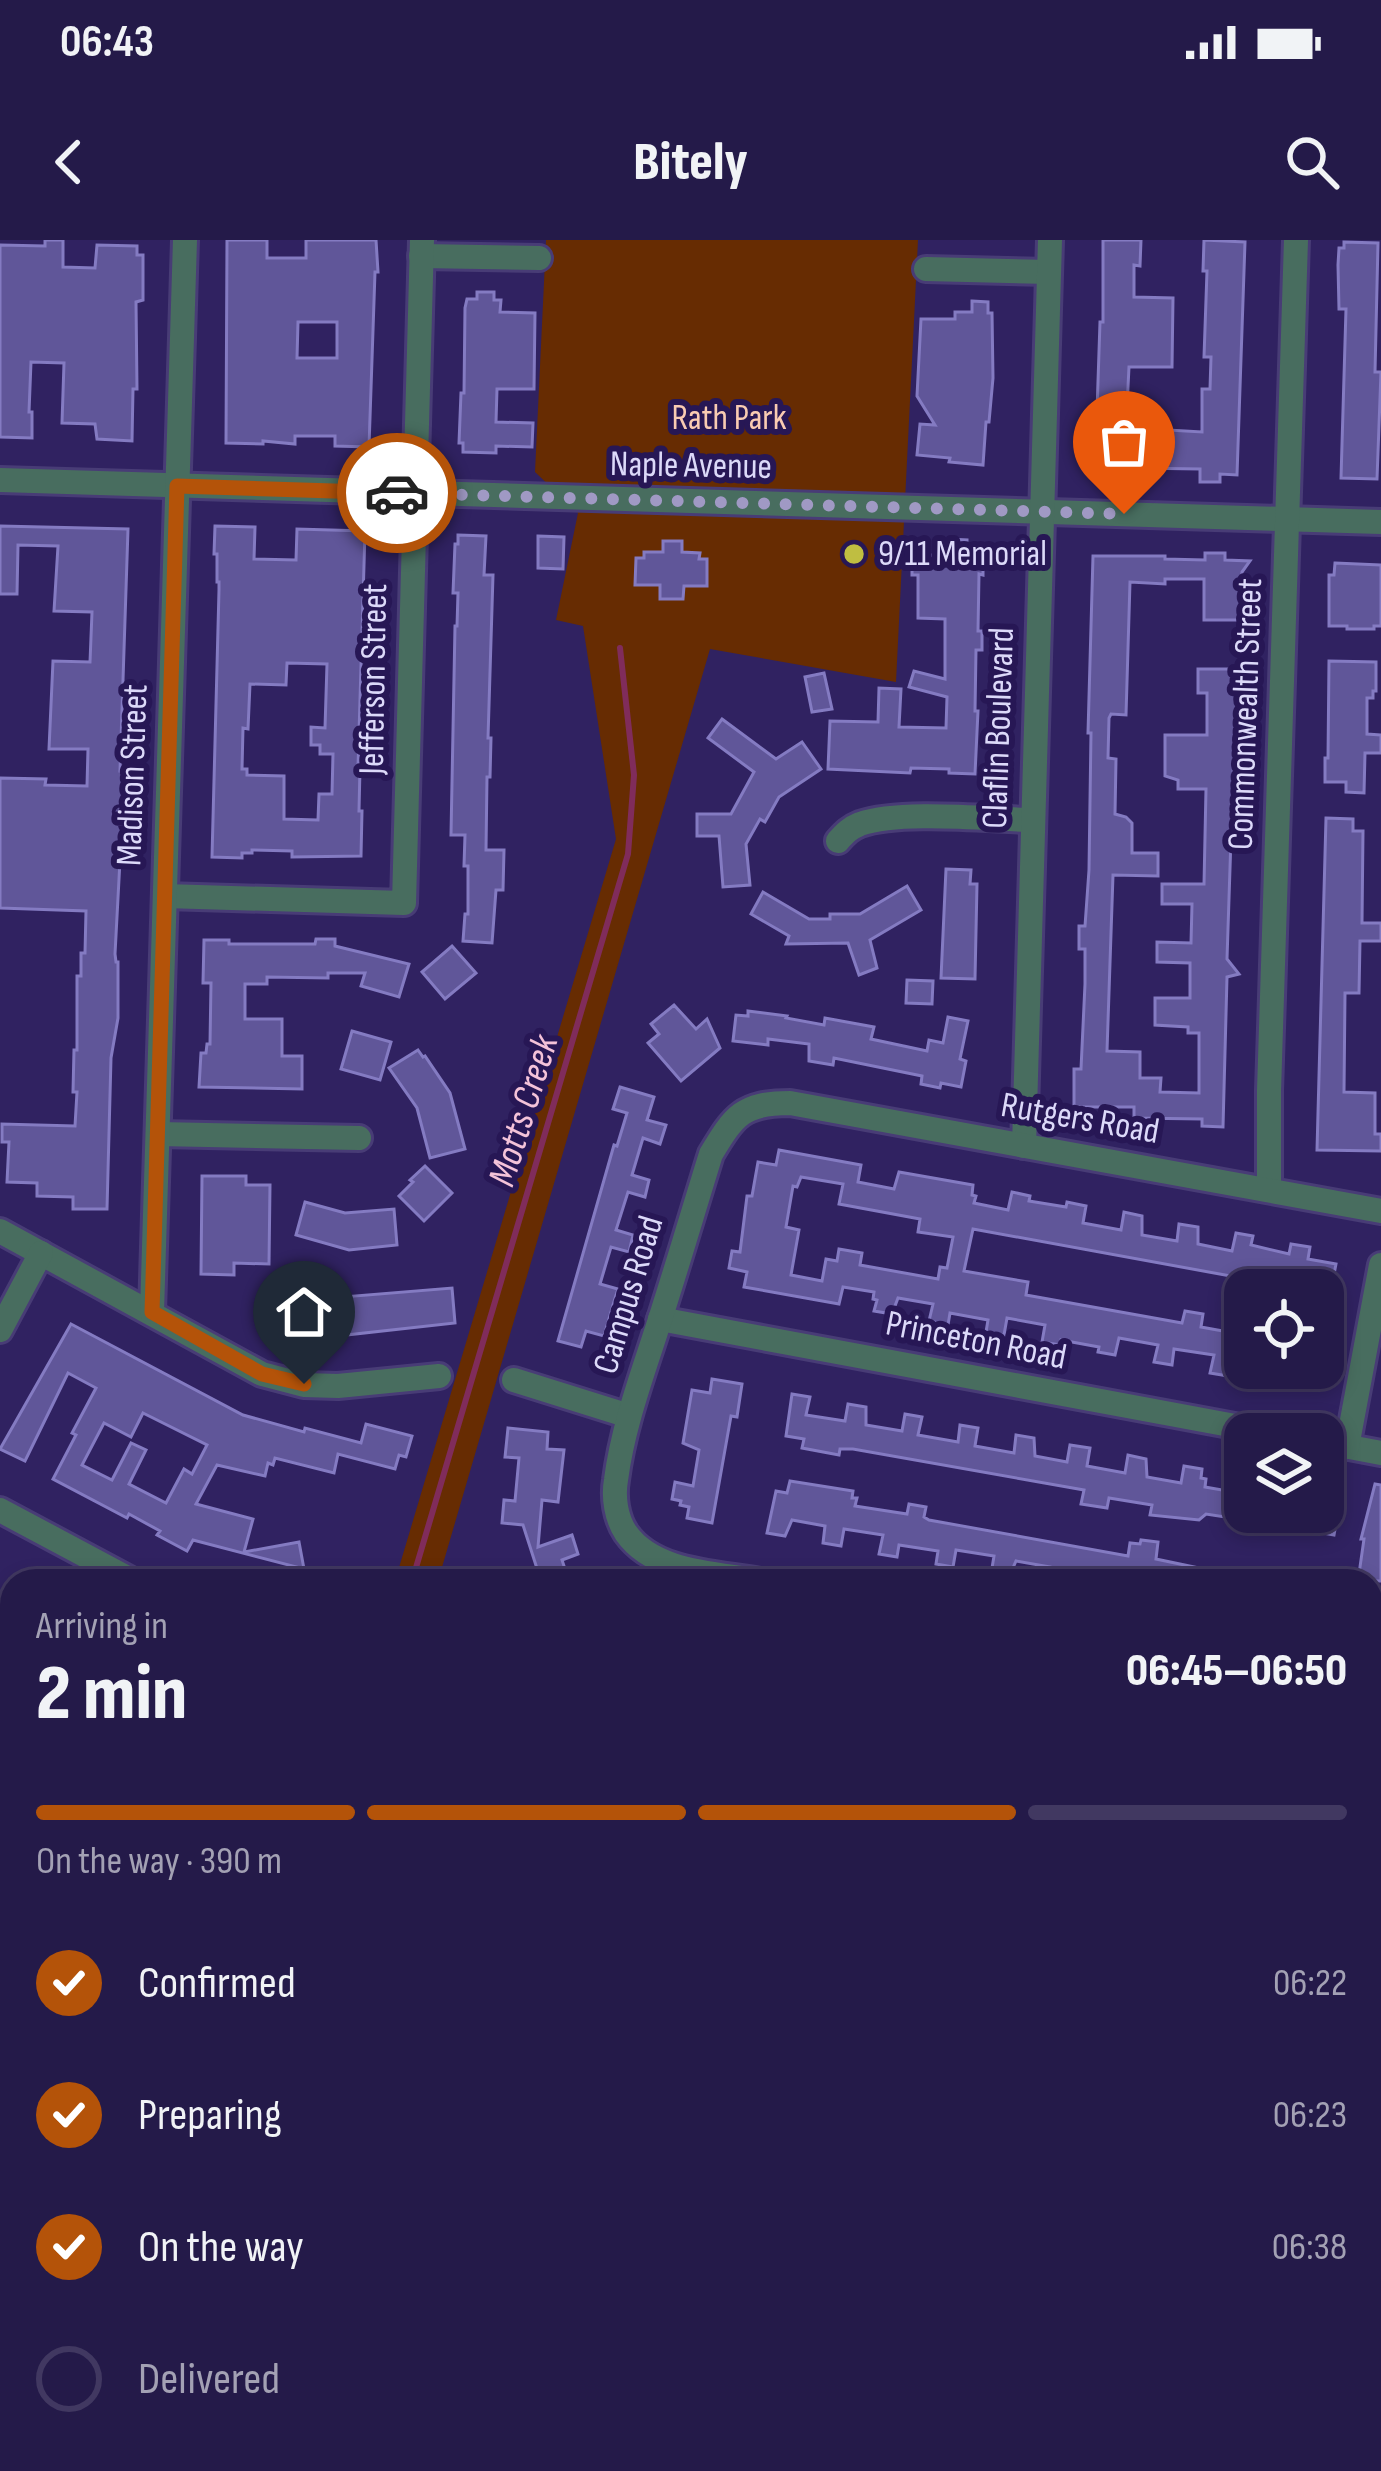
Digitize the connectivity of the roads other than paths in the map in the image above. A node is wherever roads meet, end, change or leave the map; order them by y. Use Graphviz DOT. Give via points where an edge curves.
graph roads {
  1 [pos="184,240"];
  2 [pos="1049,240"];
  3 [pos="1296,240"];
  4 [pos="422,248"];
  5 [pos="539,258"];
  6 [pos="926,269"];
  7 [pos="1048,272"];
  8 [pos="0,480"];
  9 [pos="177,486"];
  10 [pos="415,494"];
  11 [pos="1042,512"];
  12 [pos="1288,519"];
  13 [pos="1381,522"];
  14 [pos="1032,820"];
  15 [pos="838,842"];
  16 [pos="165,896"];
  17 [pos="766,1103"];
  18 [pos="158,1134"];
  19 [pos="359,1138"];
  20 [pos="1024,1146"];
  21 [pos="1269,1190"];
  22 [pos="1381,1211"];
  23 [pos="0,1231"];
  24 [pos="41,1253"];
  25 [pos="1381,1265"];
  26 [pos="152,1312"];
  27 [pos="660,1319"];
  28 [pos="0,1330"];
  29 [pos="439,1376"];
  30 [pos="514,1380"];
  31 [pos="1343,1413"];
  32 [pos="629,1416"];
  33 [pos="1224,1424"];
  34 [pos="1344,1447"];
  35 [pos="1381,1453"];
  36 [pos="0,1510"];
  37 [pos="111,1569"];
  38 [pos="696,1569"];
  1 -- 9 [label="street, Madison Street"];
  2 -- 7 [label="street, Claflin Boulevard"];
  3 -- 12 [label="street, Commonwealth Street"];
  4 -- 5 [label="street"];
  4 -- 10 [label="street, Jefferson Street"];
  6 -- 7 [label="street"];
  7 -- 11 [label="street, Claflin Boulevard"];
  8 -- 9 [label="street, Naple Avenue"];
  9 -- 10 [label="street, Naple Avenue"];
  9 -- 16 [label="street, Madison Street"];
  10 -- 11 [label="street, Naple Avenue"];
  10 -- 16 [label="street, Jefferson Street" via="404,903"];
  11 -- 12 [label="street, Naple Avenue"];
  11 -- 14 [label="street, Claflin Boulevard"];
  12 -- 13 [label="street, Naple Avenue"];
  12 -- 21 [label="street, Commonwealth Street"];
  14 -- 15 [label="street" via="876,820"];
  14 -- 20 [label="street, Claflin Boulevard"];
  16 -- 18 [label="street, Madison Street"];
  17 -- 20 [label="street, Rutgers Road"];
  17 -- 27 [label="street, Campus Road" via="740,1112 710,1154"];
  18 -- 19 [label="street"];
  18 -- 26 [label="street, Madison Street"];
  20 -- 21 [label="street, Rutgers Road"];
  21 -- 22 [label="street, Rutgers Road"];
  23 -- 24 [label="street"];
  24 -- 26 [label="street"];
  24 -- 28 [label="street"];
  25 -- 31 [label="street"];
  26 -- 29 [label="street" via="262,1374 304,1384"];
  27 -- 32 [label="street, Campus Road"];
  27 -- 33 [label="street, Princeton Road"];
  30 -- 32 [label="street"];
  32 -- 38 [label="street, Campus Road" via="615,1481 620,1521 649,1556"];
  34 -- 35 [label="street"];
  36 -- 37 [label="street"];
}
